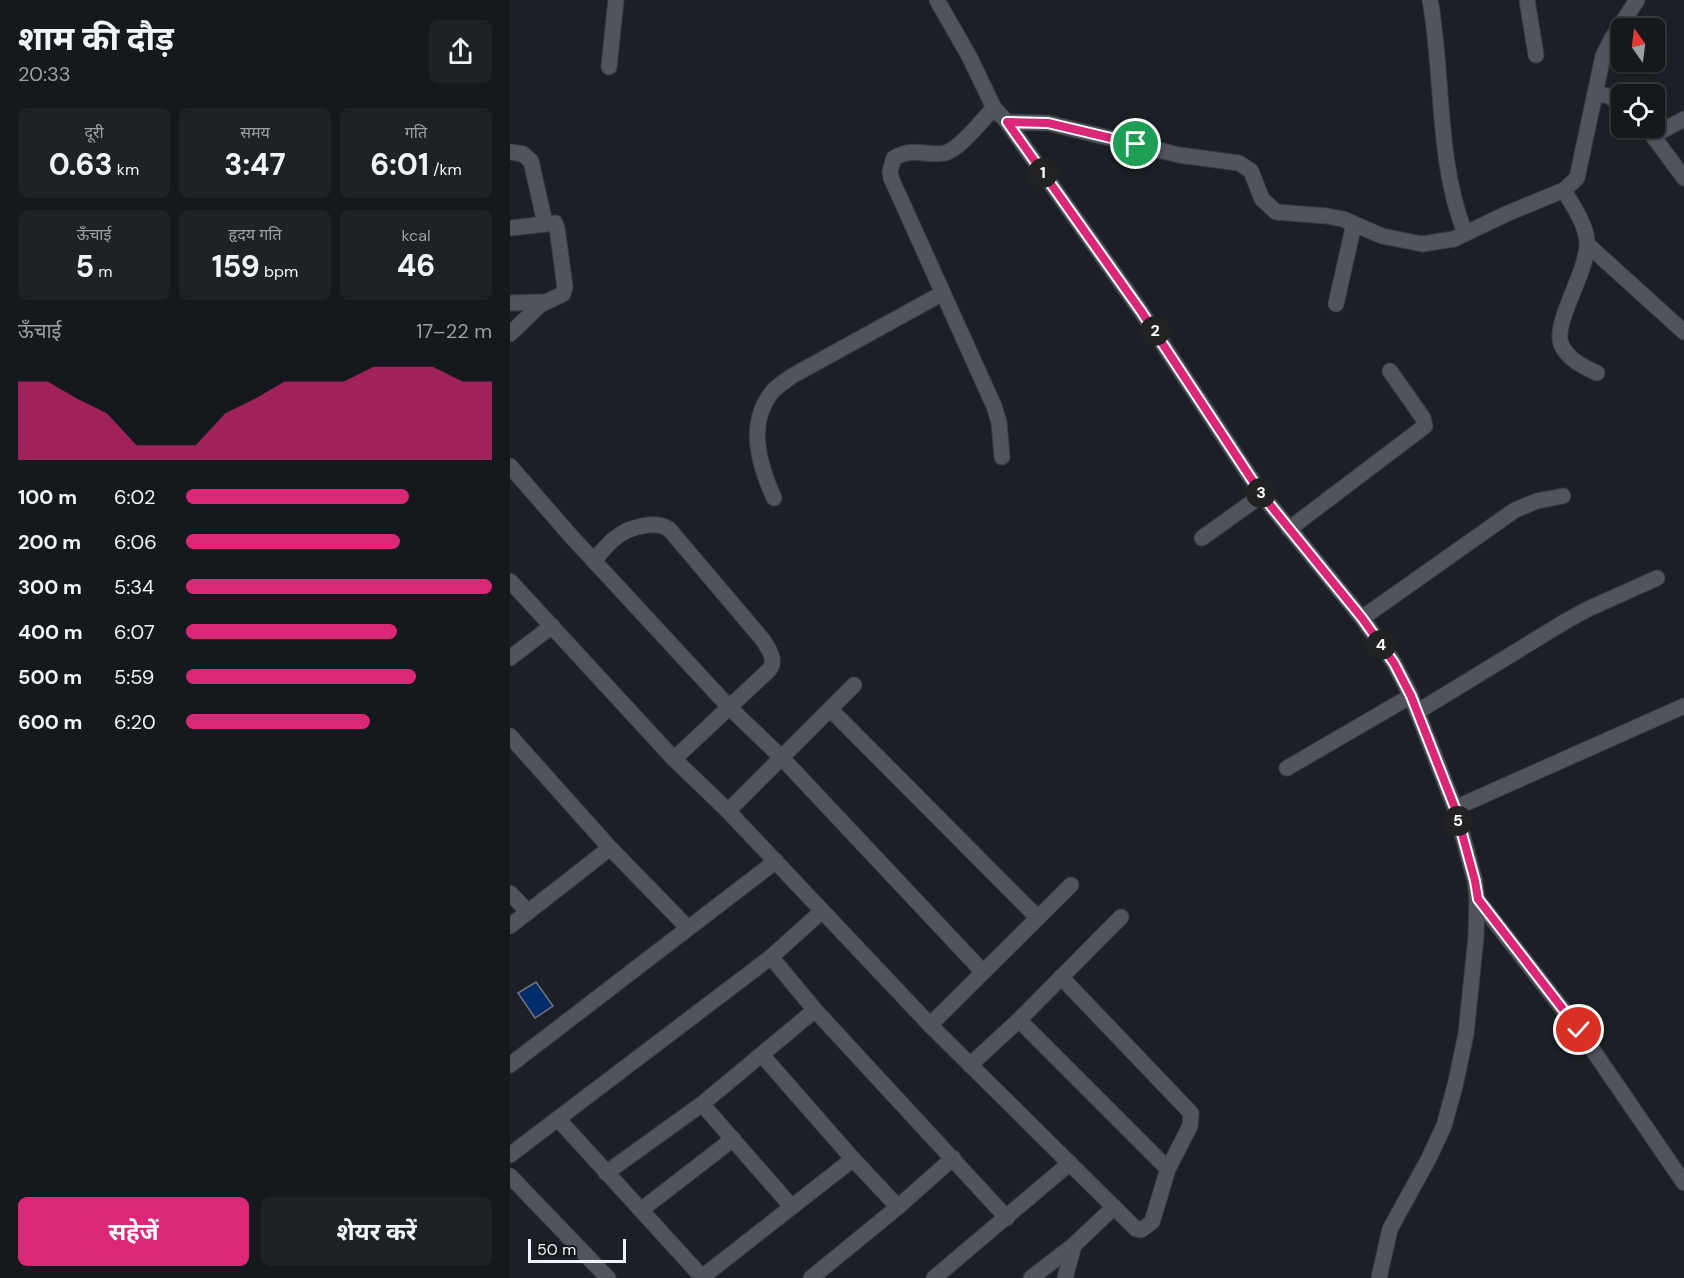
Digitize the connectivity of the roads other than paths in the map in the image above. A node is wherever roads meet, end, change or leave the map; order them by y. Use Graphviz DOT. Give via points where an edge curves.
graph roads {
  1 [pos="616,0"];
  2 [pos="937,0"];
  3 [pos="1430,0"];
  4 [pos="1527,0"];
  5 [pos="1637,0"];
  6 [pos="1536,55"];
  7 [pos="609,67"];
  8 [pos="1595,93"];
  9 [pos="1611,98"];
  10 [pos="994,108"];
  11 [pos="1684,119"];
  12 [pos="1007,122"];
  13 [pos="1665,126"];
  14 [pos="1656,138"];
  15 [pos="510,152"];
  16 [pos="1684,178"];
  17 [pos="1564,190"];
  18 [pos="545,223"];
  19 [pos="1354,224"];
  20 [pos="510,228"];
  21 [pos="1465,234"];
  22 [pos="1588,245"];
  23 [pos="943,293"];
  24 [pos="544,302"];
  25 [pos="510,303"];
  26 [pos="1336,304"];
  27 [pos="1684,332"];
  28 [pos="510,334"];
  29 [pos="1390,371"];
  30 [pos="1597,373"];
  31 [pos="1002,457"];
  32 [pos="510,466"];
  33 [pos="1262,495"];
  34 [pos="1563,496"];
  35 [pos="774,498"];
  36 [pos="1289,529"];
  37 [pos="1202,538"];
  38 [pos="594,561"];
  39 [pos="1657,578"];
  40 [pos="510,581"];
  41 [pos="1362,618"];
  42 [pos="552,626"];
  43 [pos="510,658"];
  44 [pos="854,685"];
  45 [pos="1411,696"];
  46 [pos="1684,706"];
  47 [pos="729,707"];
  48 [pos="831,710"];
  49 [pos="1417,712"];
  50 [pos="510,736"];
  51 [pos="782,758"];
  52 [pos="674,759"];
  53 [pos="1287,768"];
  54 [pos="1455,808"];
  55 [pos="728,811"];
  56 [pos="610,848"];
  57 [pos="776,861"];
  58 [pos="1071,885"];
  59 [pos="510,893"];
  60 [pos="1478,899"];
  61 [pos="528,912"];
  62 [pos="822,912"];
  63 [pos="1121,917"];
  64 [pos="1038,918"];
  65 [pos="510,926"];
  66 [pos="688,928"];
  67 [pos="771,957"];
  68 [pos="983,972"];
  69 [pos="1061,977"];
  70 [pos="815,1010"];
  71 [pos="1019,1020"];
  72 [pos="930,1025"];
  73 [pos="762,1055"];
  74 [pos="510,1065"];
  75 [pos="970,1065"];
  76 [pos="702,1104"];
  77 [pos="558,1119"];
  78 [pos="733,1139"];
  79 [pos="510,1155"];
  80 [pos="953,1158"];
  81 [pos="853,1159"];
  82 [pos="1070,1163"];
  83 [pos="1168,1169"];
  84 [pos="606,1173"];
  85 [pos="510,1176"];
  86 [pos="1684,1183"];
  87 [pos="791,1206"];
  88 [pos="898,1207"];
  89 [pos="1114,1207"];
  90 [pos="641,1210"];
  91 [pos="1007,1218"];
  92 [pos="1074,1245"];
  93 [pos="608,1278"];
  94 [pos="702,1278"];
  95 [pos="811,1278"];
  96 [pos="934,1278"];
  97 [pos="1032,1278"];
  98 [pos="1065,1278"];
  99 [pos="1379,1278"];
  1 -- 7 [label="street"];
  2 -- 10 [label="street"];
  3 -- 21 [label="street" via="1449,183"];
  4 -- 6 [label="street"];
  5 -- 8 [label="street" via="1611,40"];
  8 -- 9 [label="street"];
  8 -- 17 [label="street" via="1581,166 1577,178"];
  10 -- 12 [label="street"];
  10 -- 23 [label="street" via="954,148 940,153 910,151 894,158 891,165 891,178"];
  11 -- 13 [label="street"];
  12 -- 19 [label="street" via="1048,123 1179,155 1239,163 1251,171 1262,199 1276,212 1326,216"];
  12 -- 33 [label="street" via="1141,311"];
  14 -- 16 [label="street"];
  15 -- 18 [label="street" via="523,154 531,161"];
  17 -- 21 [label="street"];
  17 -- 22 [label="street" via="1582,222"];
  18 -- 20 [label="street"];
  18 -- 24 [label="street" via="556,225 565,291"];
  19 -- 21 [label="street" via="1382,236 1422,244"];
  19 -- 26 [label="street"];
  22 -- 27 [label="street"];
  22 -- 30 [label="street" via="1560,333 1567,353"];
  23 -- 31 [label="street" via="997,414"];
  23 -- 35 [label="street" via="792,376 774,390 764,406 757,444 762,472"];
  24 -- 25 [label="street"];
  24 -- 28 [label="street"];
  29 -- 36 [label="street" via="1425,426"];
  32 -- 38 [label="street"];
  33 -- 36 [label="street"];
  33 -- 37 [label="street"];
  34 -- 41 [label="street" via="1515,510"];
  36 -- 41 [label="street"];
  38 -- 47 [label="street"];
  38 -- 47 [label="street" via="626,532 658,524 669,529 763,640 772,656 772,666"];
  39 -- 49 [label="street" via="1566,621"];
  40 -- 42 [label="street"];
  41 -- 45 [label="street" via="1394,663"];
  42 -- 43 [label="street"];
  42 -- 52 [label="street"];
  44 -- 48 [label="street"];
  45 -- 49 [label="street"];
  45 -- 53 [label="street"];
  46 -- 54 [label="street"];
  47 -- 51 [label="street"];
  47 -- 52 [label="street"];
  48 -- 51 [label="street"];
  48 -- 64 [label="street"];
  49 -- 54 [label="street"];
  50 -- 56 [label="street"];
  51 -- 55 [label="street"];
  51 -- 68 [label="street"];
  52 -- 55 [label="street"];
  54 -- 60 [label="street"];
  55 -- 57 [label="street"];
  56 -- 61 [label="street"];
  56 -- 66 [label="street"];
  57 -- 62 [label="street"];
  57 -- 66 [label="street"];
  58 -- 64 [label="street"];
  59 -- 61 [label="street"];
  60 -- 86 [label="street" via="1579,1030"];
  60 -- 99 [label="street" via="1466,1034 1452,1102 1436,1145 1390,1229"];
  61 -- 65 [label="street"];
  62 -- 67 [label="street"];
  62 -- 72 [label="street"];
  63 -- 69 [label="street"];
  64 -- 68 [label="street"];
  66 -- 74 [label="street"];
  67 -- 70 [label="street"];
  67 -- 77 [label="street"];
  68 -- 72 [label="street"];
  69 -- 71 [label="street"];
  69 -- 83 [label="street" via="1191,1113 1190,1126"];
  70 -- 73 [label="street"];
  70 -- 80 [label="street"];
  71 -- 75 [label="street"];
  71 -- 83 [label="street"];
  72 -- 75 [label="street"];
  73 -- 76 [label="street"];
  73 -- 81 [label="street"];
  75 -- 82 [label="street"];
  76 -- 78 [label="street"];
  76 -- 84 [label="street"];
  77 -- 79 [label="street"];
  77 -- 84 [label="street"];
  78 -- 87 [label="street"];
  78 -- 90 [label="street"];
  80 -- 88 [label="street"];
  80 -- 91 [label="street"];
  81 -- 87 [label="street"];
  81 -- 88 [label="street"];
  82 -- 89 [label="street"];
  82 -- 91 [label="street"];
  83 -- 89 [label="street" via="1147,1227 1136,1228"];
  84 -- 90 [label="street"];
  85 -- 93 [label="street"];
  87 -- 94 [label="street"];
  88 -- 95 [label="street"];
  89 -- 92 [label="street"];
  90 -- 94 [label="street"];
  91 -- 96 [label="street"];
  92 -- 97 [label="street"];
  92 -- 98 [label="street"];
}
